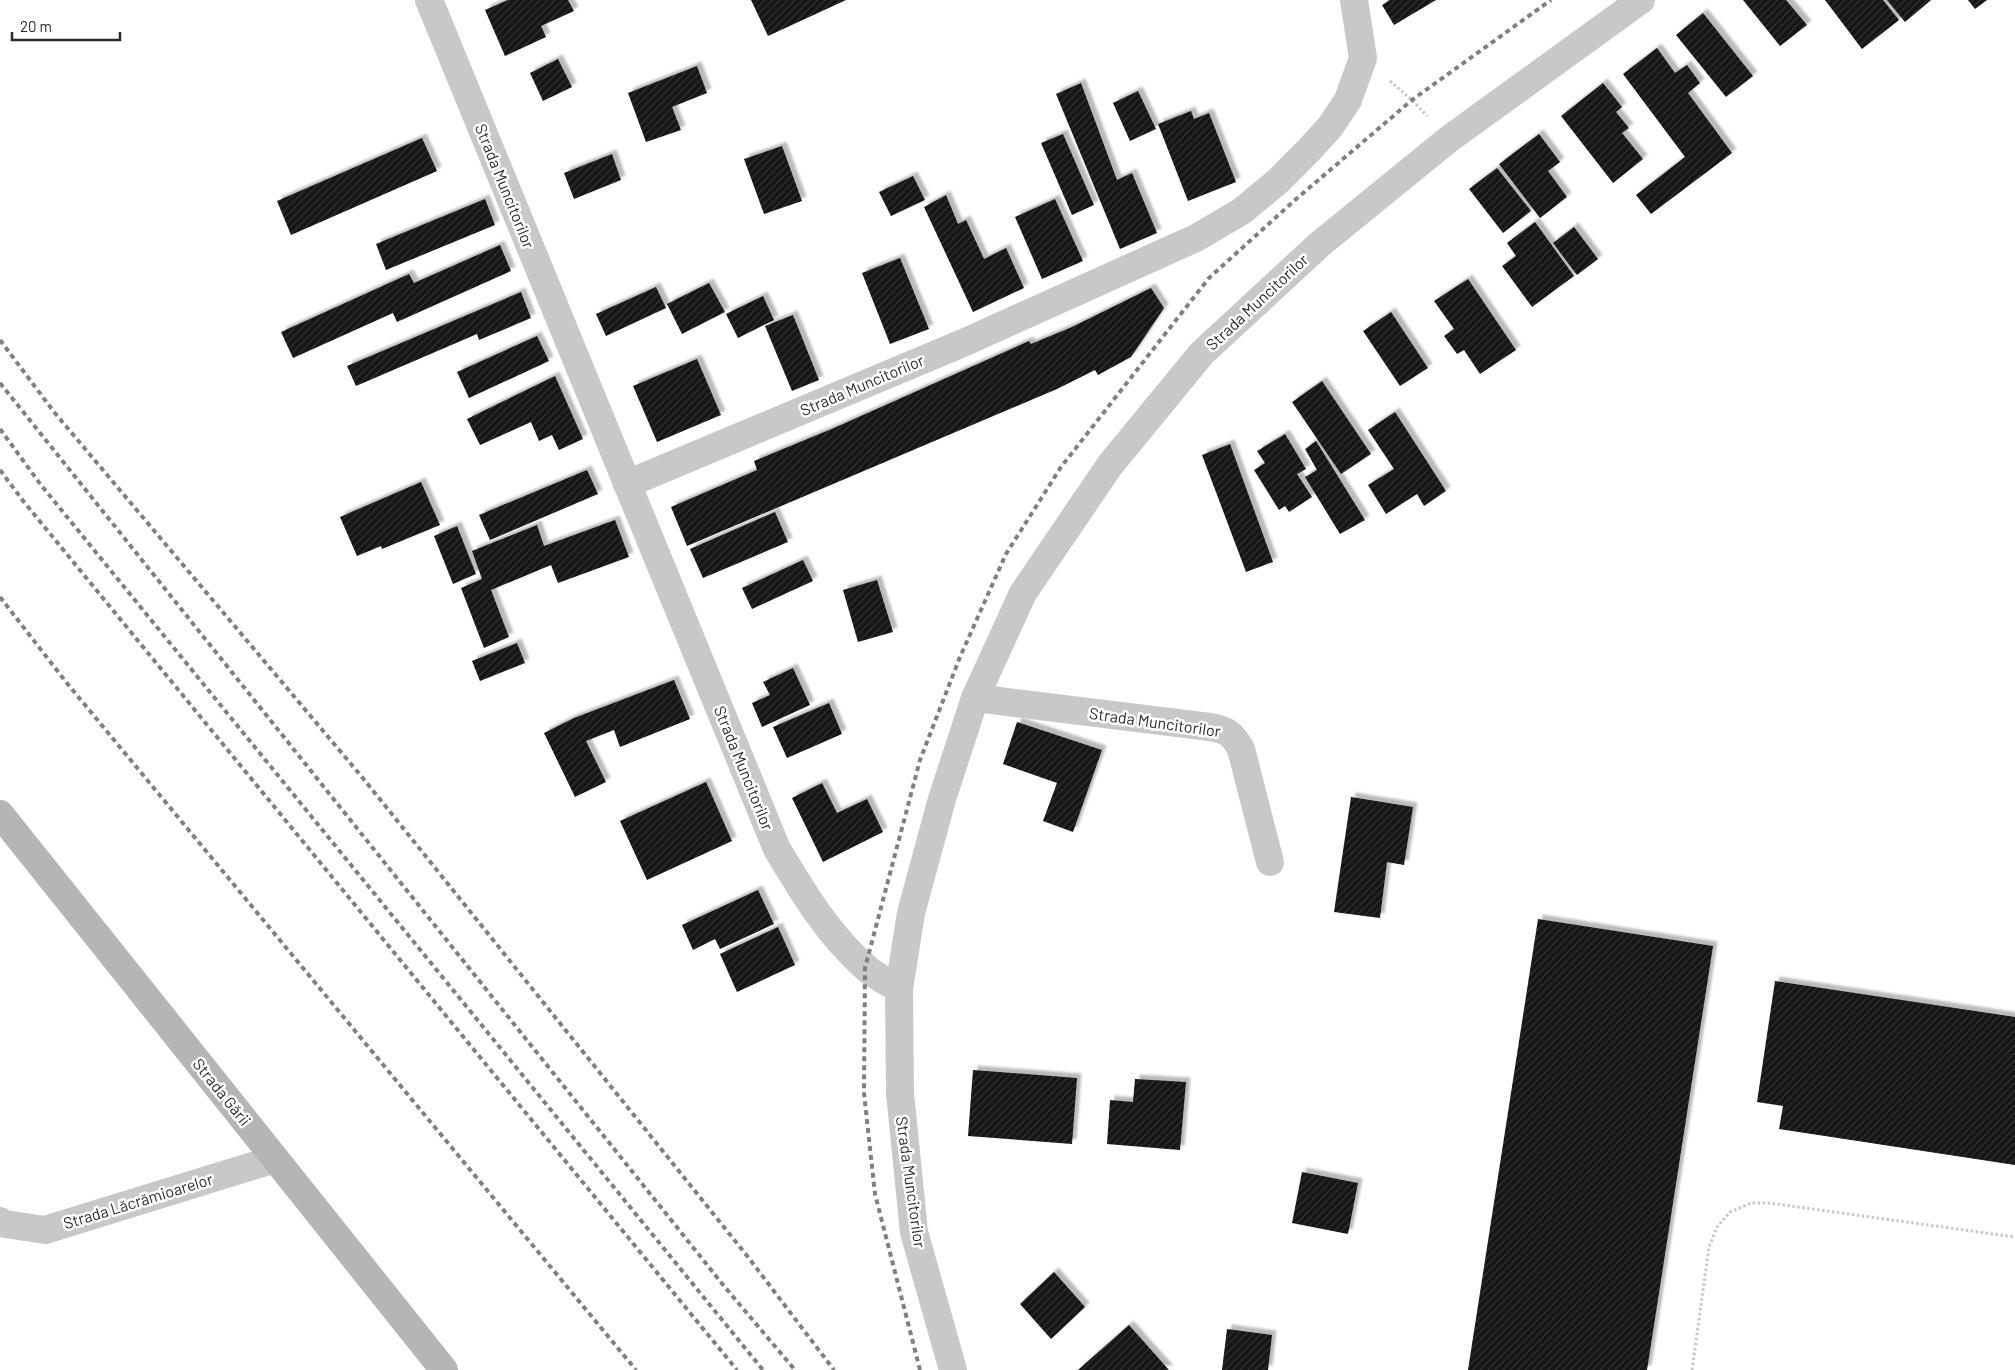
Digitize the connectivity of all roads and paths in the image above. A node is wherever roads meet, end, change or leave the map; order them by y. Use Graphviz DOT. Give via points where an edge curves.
graph roads {
  1 [pos="428,0"];
  2 [pos="1354,0"];
  3 [pos="1641,0"];
  4 [pos="1363,58"];
  5 [pos="1448,139"];
  6 [pos="627,484"];
  7 [pos="975,698"];
  8 [pos="0,814"];
  9 [pos="1270,862"];
  10 [pos="899,989"];
  11 [pos="275,1159"];
  12 [pos="0,1221"];
  13 [pos="2015,1237"];
  14 [pos="444,1370"];
  15 [pos="953,1370"];
  16 [pos="1692,1370"];
  1 -- 6 [label="street, Strada Muncitorilor"];
  2 -- 4 [label="street, Strada Muncitorilor"];
  3 -- 5 [label="street, Strada Muncitorilor"];
  4 -- 5 [label="path" via="1412,100"];
  4 -- 6 [label="street, Strada Muncitorilor" via="1348,100 1314,145 1242,211 1196,238 963,343"];
  5 -- 7 [label="street, Strada Muncitorilor" via="1320,244 1202,353 1110,465 1023,593"];
  6 -- 10 [label="street, Strada Muncitorilor" via="777,849 816,913 840,941 865,968"];
  7 -- 9 [label="street, Strada Muncitorilor" via="1210,727 1234,735 1241,748"];
  7 -- 10 [label="street, Strada Muncitorilor" via="942,799 911,913"];
  8 -- 11 [label="main road, Strada Gării"];
  10 -- 15 [label="street, Strada Muncitorilor" via="900,1093 914,1232"];
  11 -- 12 [label="street, Strada Lăcrămioarelor" via="45,1230"];
  11 -- 14 [label="main road, Strada Gării"];
  13 -- 16 [label="path" via="1769,1202 1751,1203 1730,1212 1717,1226 1712,1240"];
}
